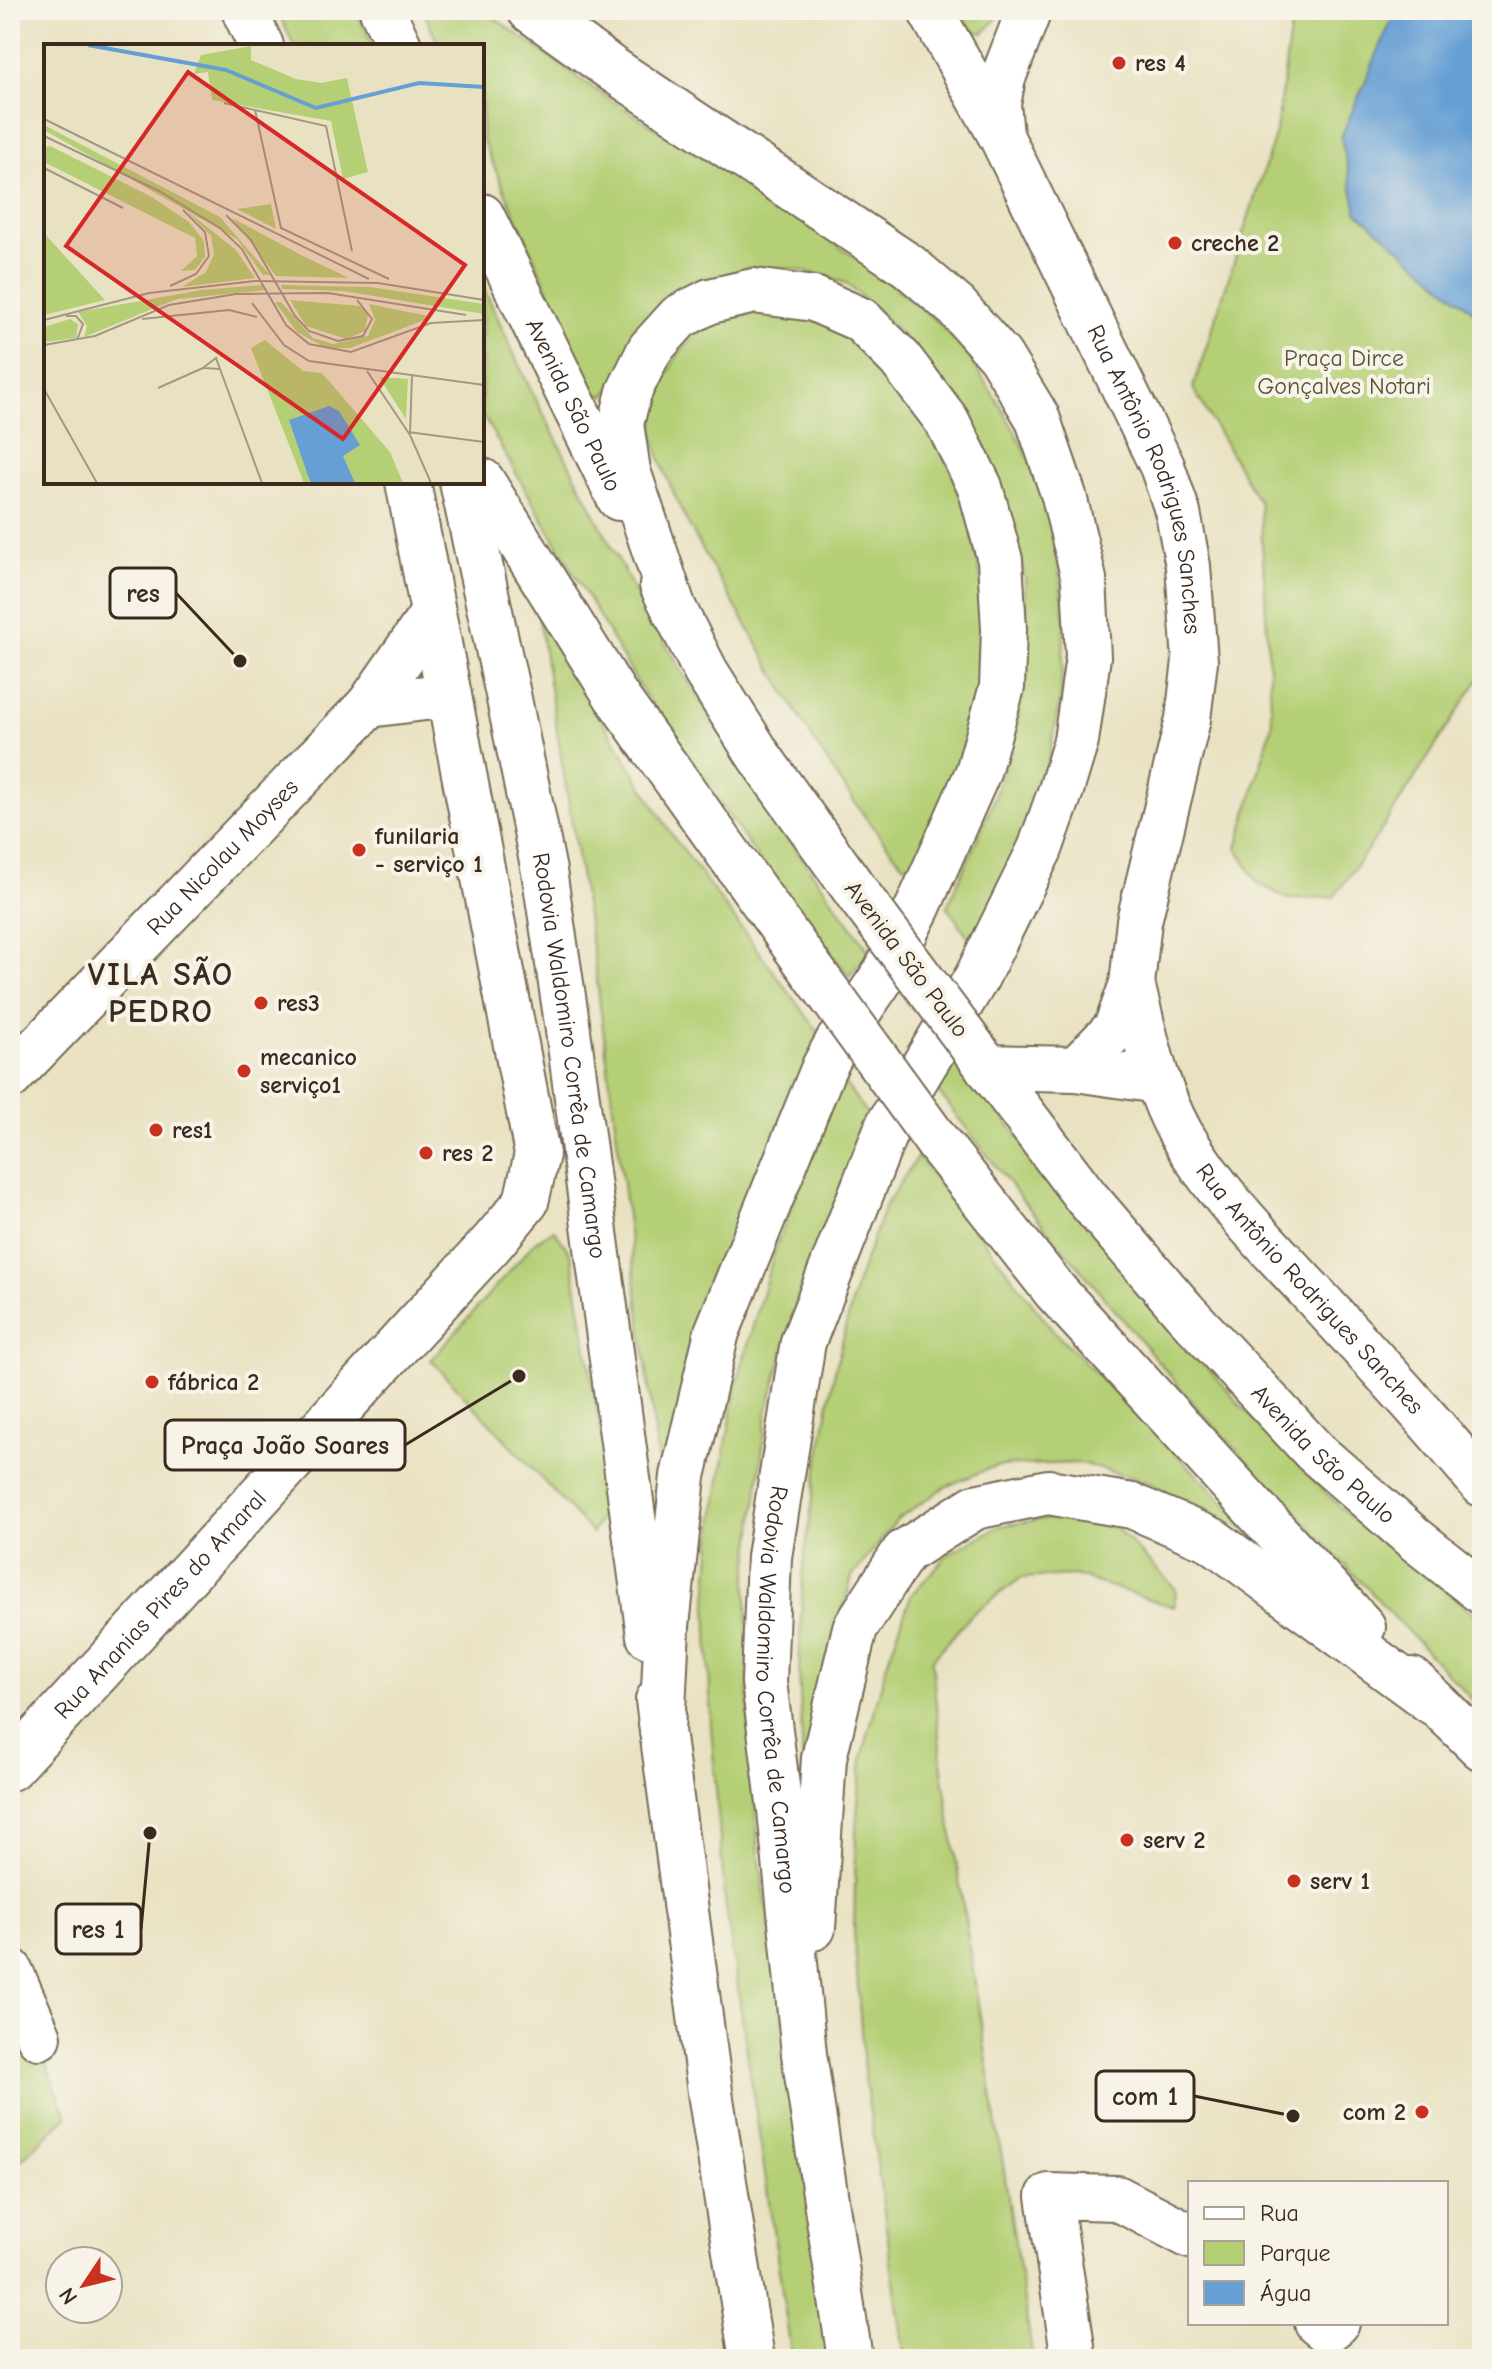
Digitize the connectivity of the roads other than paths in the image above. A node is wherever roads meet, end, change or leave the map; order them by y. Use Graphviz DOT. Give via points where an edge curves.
graph roads {
  1 [pos="244,10"];
  2 [pos="382,10"];
  3 [pos="530,10"];
  4 [pos="930,10"];
  5 [pos="1029,10"];
  6 [pos="260,44"];
  7 [pos="398,44"];
  8 [pos="1002,138"];
  9 [pos="484,220"];
  10 [pos="408,484"];
  11 [pos="462,484"];
  12 [pos="484,484"];
  13 [pos="675,612"];
  14 [pos="433,613"];
  15 [pos="449,695"];
  16 [pos="369,705"];
  17 [pos="1132,984"];
  18 [pos="965,1055"];
  19 [pos="1076,1069"];
  20 [pos="10,1077"];
  21 [pos="1158,1081"];
  22 [pos="1482,1484"];
  23 [pos="1482,1592"];
  24 [pos="1432,1702"];
  25 [pos="662,1731"];
  26 [pos="1482,1748"];
  27 [pos="10,1768"];
  28 [pos="10,1970"];
  29 [pos="39,2037"];
  30 [pos="804,2054"];
  31 [pos="1188,2235"];
  32 [pos="752,2359"];
  33 [pos="850,2359"];
  34 [pos="1074,2359"];
  1 -- 6 [label="main road"];
  2 -- 7 [label="main road"];
  3 -- 18 [label="main road, Rodovia Waldomiro Corrêa de Camargo" via="909,266 957,307 1000,356 1037,417 1084,579 1088,657 1076,741 1040,849 977,977"];
  4 -- 8 [label="main road, Rua Antônio Rodrigues Sanches"];
  5 -- 8 [label="main road" via="1003,78 998,104"];
  8 -- 17 [label="main road, Rua Antônio Rodrigues Sanches" via="1162,466 1188,566 1195,661 1188,719 1139,921"];
  9 -- 13 [label="main road, Avenida São Paulo"];
  10 -- 14 [label="main road, Rua Ananias Pires do Amaral"];
  11 -- 25 [label="main road, Rodovia Waldomiro Corrêa de Camargo" via="544,871"];
  12 -- 24 [label="main road, bridge" via="616,696 938,1143 1056,1292"];
  13 -- 18 [label="main road, Avenida São Paulo, bridge" via="759,756"];
  13 -- 25 [label="main road, Rodovia Waldomiro Corrêa de Camargo" via="628,471 621,424 629,392 650,349 679,317 710,301 754,291 814,299 861,320 900,359 947,421 980,487 1000,560 1002,687 978,772 885,973 824,1067 717,1332 683,1476"];
  14 -- 15 [label="main road, Rua Ananias Pires do Amaral"];
  14 -- 16 [label="main road, Rua Nicolau Moyses"];
  15 -- 16 [label="main road"];
  15 -- 27 [label="main road, Rua Ananias Pires do Amaral" via="537,1154 526,1202"];
  16 -- 20 [label="main road, Rua Nicolau Moyses"];
  17 -- 19 [label="main road, Rua Antônio Rodrigues Sanches" via="1116,1028"];
  17 -- 21 [label="main road, Rua Antônio Rodrigues Sanches"];
  18 -- 19 [label="main road"];
  18 -- 23 [label="main road, Avenida São Paulo" via="1184,1311 1315,1452"];
  18 -- 30 [label="main road, Rodovia Waldomiro Corrêa de Camargo" via="888,1125 803,1342 769,1557 764,1682"];
  19 -- 21 [label="main road"];
  21 -- 22 [label="main road, Rua Antônio Rodrigues Sanches" via="1180,1132 1241,1217"];
  24 -- 26 [label="main road"];
  24 -- 30 [label="main road" via="1212,1540 1132,1506 1048,1492 975,1507 904,1552 855,1628 824,1758"];
  25 -- 32 [label="main road, Rodovia Waldomiro Corrêa de Camargo"];
  28 -- 29 [label="main road"];
  30 -- 33 [label="main road, Rodovia Waldomiro Corrêa de Camargo"];
  31 -- 34 [label="main road" via="1117,2198 1049,2196"];
}
